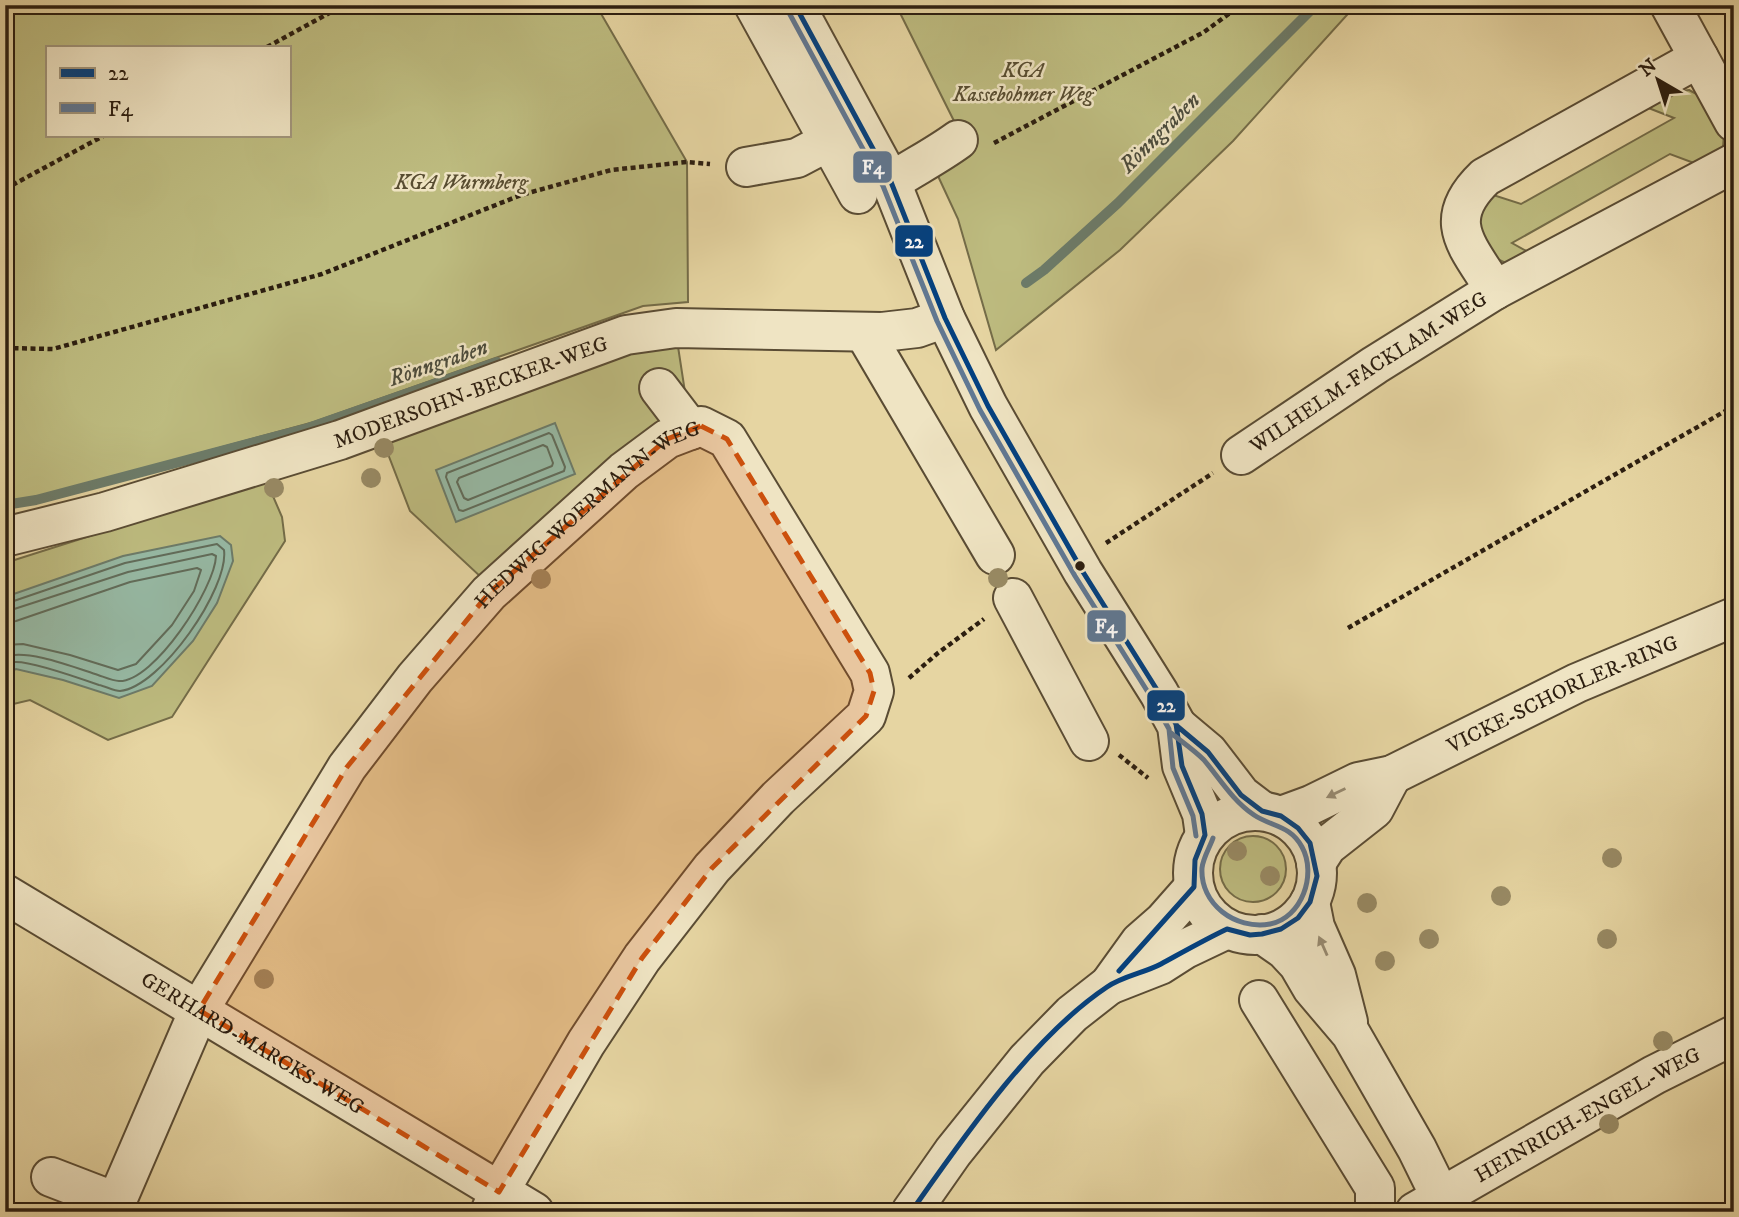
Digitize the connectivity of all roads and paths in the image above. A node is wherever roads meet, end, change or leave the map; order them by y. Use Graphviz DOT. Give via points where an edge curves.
graph roads {
  1 [pos="344,5"];
  2 [pos="754,5"];
  3 [pos="795,5"];
  4 [pos="1241,5"];
  5 [pos="1670,5"];
  6 [pos="269,46"];
  7 [pos="1699,58"];
  8 [pos="1734,122"];
  9 [pos="844,133"];
  10 [pos="103,136"];
  11 [pos="958,140"];
  12 [pos="1734,163"];
  13 [pos="746,167"];
  14 [pos="875,188"];
  15 [pos="5,189"];
  16 [pos="1495,290"];
  17 [pos="945,318"];
  18 [pos="864,332"];
  19 [pos="5,348"];
  20 [pos="660,388"];
  21 [pos="1734,406"];
  22 [pos="691,430"];
  23 [pos="1241,455"];
  24 [pos="5,537"];
  25 [pos="1096,549"];
  26 [pos="995,555"];
  27 [pos="1013,598"];
  28 [pos="1734,617"];
  29 [pos="1348,628"];
  30 [pos="907,680"];
  31 [pos="1177,726"];
  32 [pos="1088,741"];
  33 [pos="1392,775"];
  34 [pos="1271,814"];
  35 [pos="1205,835"];
  36 [pos="1316,863"];
  37 [pos="1194,887"];
  38 [pos="5,894"];
  39 [pos="1310,902"];
  40 [pos="1245,932"];
  41 [pos="1109,985"];
  42 [pos="1259,1000"];
  43 [pos="199,1010"];
  44 [pos="1351,1034"];
  45 [pos="1734,1035"];
  46 [pos="51,1177"];
  47 [pos="494,1202"];
  48 [pos="114,1207"];
  49 [pos="1434,1207"];
  50 [pos="534,1212"];
  51 [pos="911,1212"];
  52 [pos="1375,1212"];
  1 -- 6 [label="path"];
  2 -- 9 [label="street"];
  3 -- 9 [label="street"];
  4 -- 11 [label="path" via="1204,32 971,155"];
  5 -- 7 [label="street"];
  7 -- 8 [label="street"];
  7 -- 16 [label="street, WILHELM-FACKLAM-WEG" via="1485,177 1470,192 1460,211 1460,231"];
  9 -- 13 [label="street" via="797,158"];
  9 -- 14 [label="street"];
  10 -- 15 [label="path"];
  11 -- 14 [label="street" via="929,161"];
  12 -- 16 [label="street, WILHELM-FACKLAM-WEG"];
  13 -- 19 [label="path" via="687,162 611,170 521,195 322,274 53,349"];
  14 -- 17 [label="street"];
  16 -- 23 [label="street, WILHELM-FACKLAM-WEG"];
  17 -- 18 [label="street, MODERSOHN-BECKER-WEG" via="917,328"];
  17 -- 31 [label="street" via="1031,482"];
  18 -- 24 [label="street, MODERSOHN-BECKER-WEG" via="676,328 625,335 340,440 105,512"];
  18 -- 26 [label="street"];
  20 -- 22 [label="street"];
  21 -- 29 [label="path"];
  22 -- 43 [label="street, HEDWIG-WOERMANN-WEG" via="667,439 624,471 489,593 415,678 347,767"];
  22 -- 47 [label="street, HEDWIG-WOERMANN-WEG" via="701,426 727,439 870,673 874,691 866,716 712,868 642,958 586,1043"];
  23 -- 25 [label="path"];
  27 -- 30 [label="path"];
  27 -- 32 [label="street"];
  28 -- 33 [label="street, VICKE-SCHORLER-RING" via="1577,683"];
  31 -- 34 [label="street" via="1208,752 1241,795"];
  31 -- 35 [label="street" via="1182,766 1202,814"];
  33 -- 34 [label="street, VICKE-SCHORLER-RING, one-way" via="1358,782 1311,805"];
  33 -- 36 [label="street" via="1374,809 1327,846"];
  34 -- 35 [label="street, VICKE-SCHORLER-RING" via="1246,811 1230,816"];
  34 -- 36 [label="street" via="1298,828 1310,843"];
  35 -- 37 [label="street" via="1193,865"];
  36 -- 39 [label="street"];
  37 -- 40 [label="street" via="1212,918"];
  37 -- 41 [label="street" via="1140,942"];
  38 -- 43 [label="street, GERHARD-MARCKS-WEG"];
  39 -- 40 [label="street" via="1282,929"];
  44 -- 39 [label="street, one-way"];
  40 -- 41 [label="street" via="1185,949 1160,965"];
  40 -- 44 [label="street" via="1292,957"];
  41 -- 51 [label="street" via="1072,1014 1027,1060"];
  42 -- 52 [label="street" via="1374,1188"];
  43 -- 47 [label="street, GERHARD-MARCKS-WEG"];
  43 -- 48 [label="street, HEDWIG-WOERMANN-WEG"];
  44 -- 49 [label="street" via="1417,1149"];
  45 -- 49 [label="street, HEINRICH-ENGEL-WEG" via="1654,1075"];
  46 -- 48 [label="street"];
  47 -- 50 [label="street, GERHARD-MARCKS-WEG"];
}
